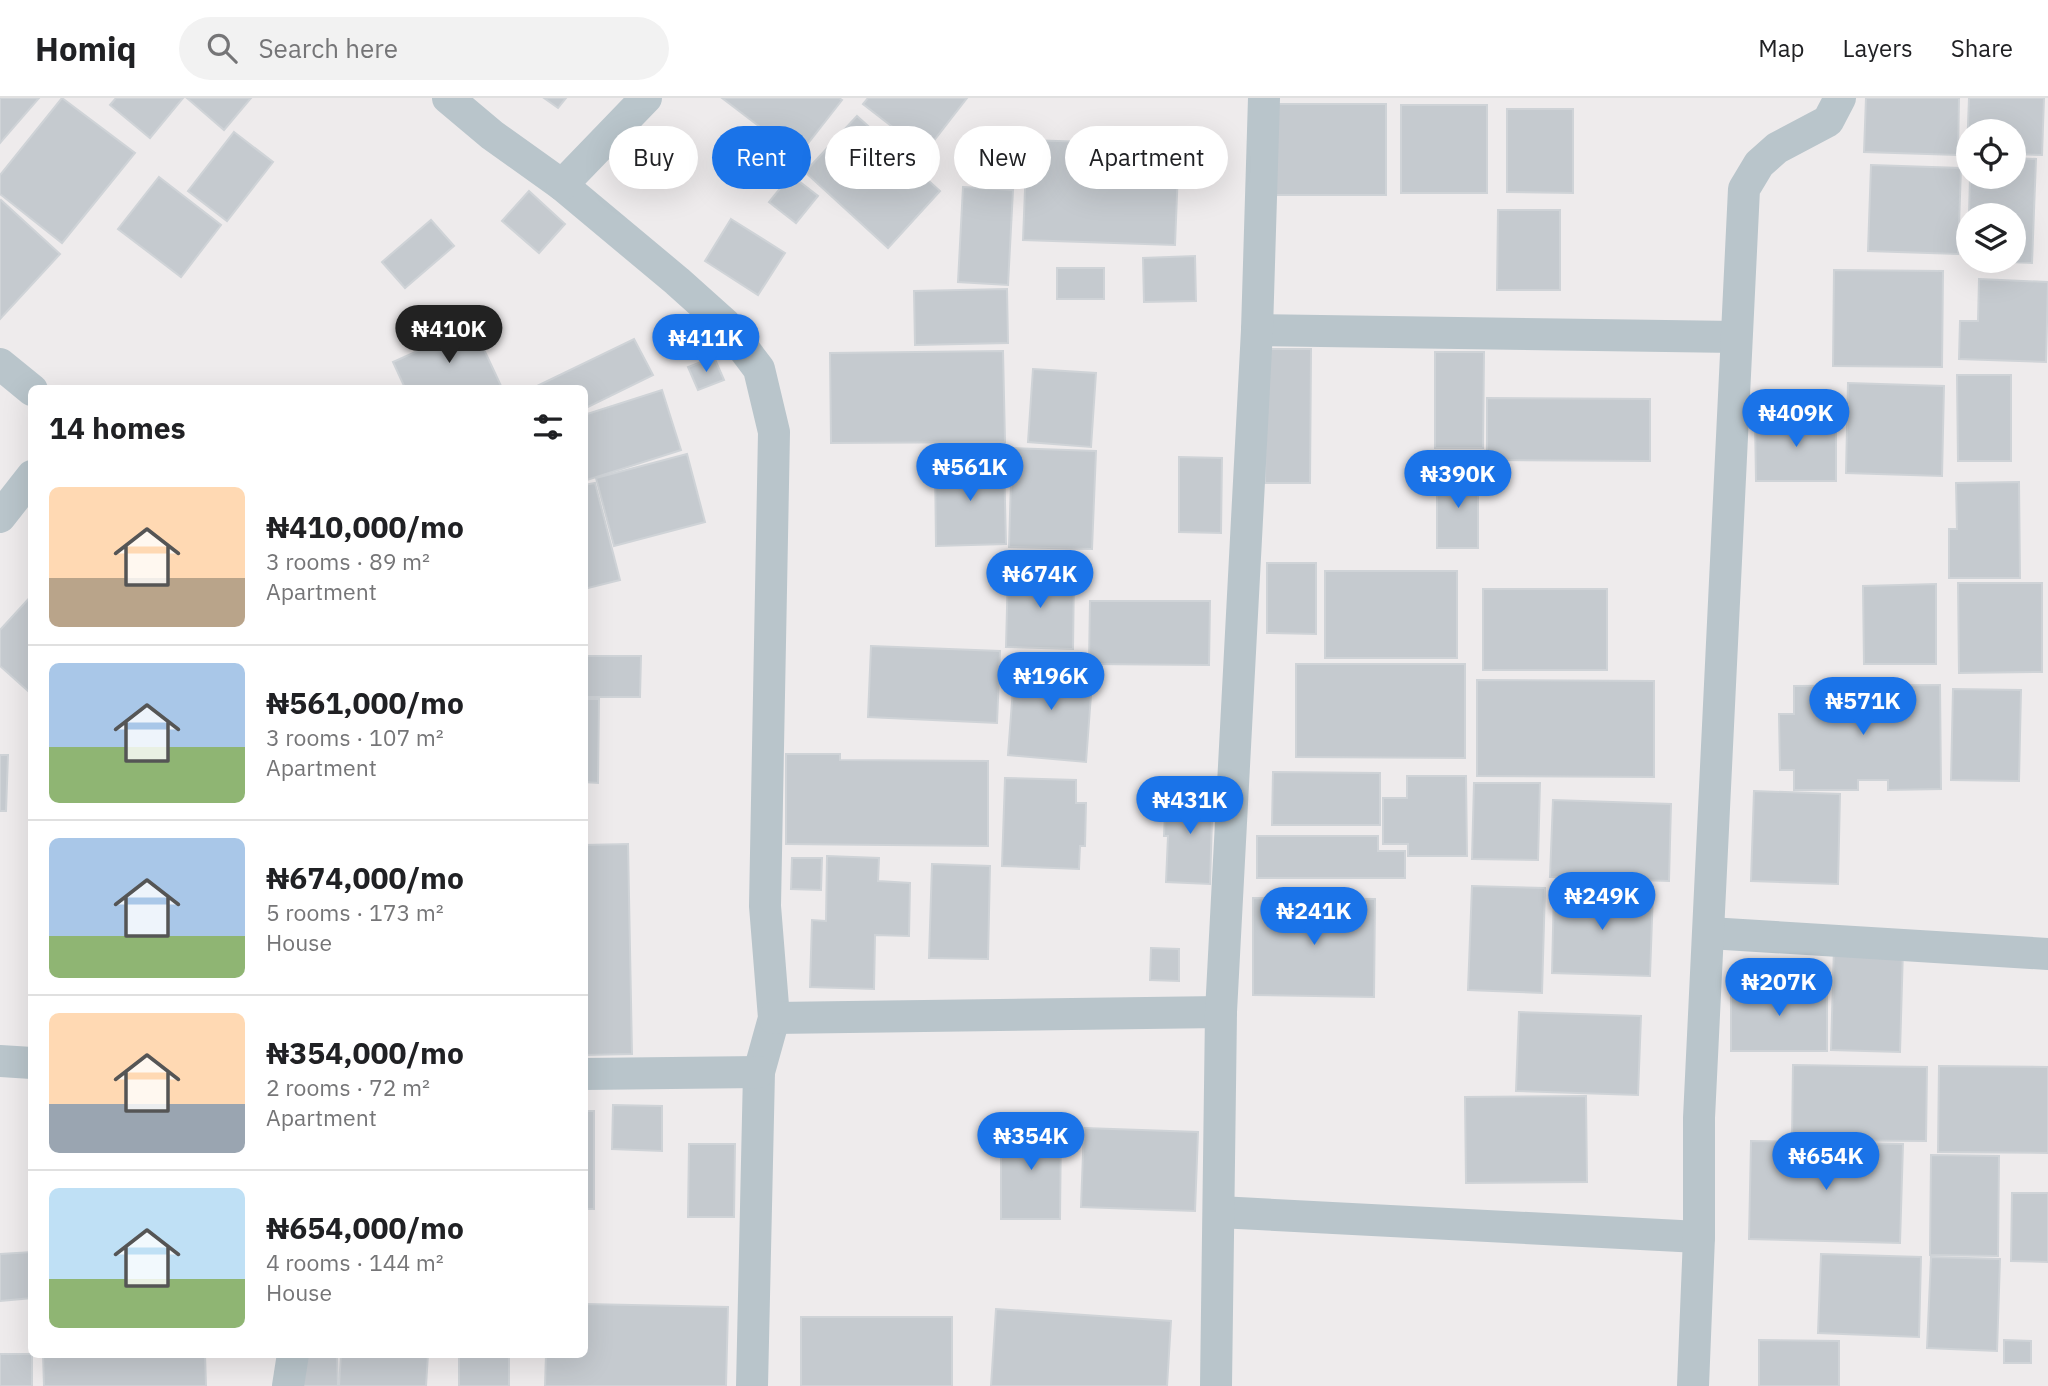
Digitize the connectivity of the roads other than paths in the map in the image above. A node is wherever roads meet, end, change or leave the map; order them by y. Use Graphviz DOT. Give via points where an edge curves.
graph roads {
  1 [pos="448,98"];
  2 [pos="646,98"];
  3 [pos="1264,98"];
  4 [pos="1840,98"];
  5 [pos="562,185"];
  6 [pos="1257,330"];
  7 [pos="1736,337"];
  8 [pos="0,364"];
  9 [pos="28,387"];
  10 [pos="28,481"];
  11 [pos="0,517"];
  12 [pos="1709,933"];
  13 [pos="2048,954"];
  14 [pos="1221,1012"];
  15 [pos="774,1018"];
  16 [pos="0,1061"];
  17 [pos="28,1063"];
  18 [pos="760,1072"];
  19 [pos="588,1074"];
  20 [pos="1219,1212"];
  21 [pos="1699,1237"];
  22 [pos="292,1358"];
  23 [pos="288,1386"];
  24 [pos="752,1386"];
  25 [pos="1216,1386"];
  26 [pos="1693,1386"];
  1 -- 5 [label="street"];
  2 -- 5 [label="street"];
  3 -- 6 [label="street"];
  4 -- 7 [label="street" via="1828,121 1777,148 1759,164 1744,189"];
  5 -- 15 [label="street" via="725,324 760,369 774,432 765,906"];
  6 -- 7 [label="street"];
  6 -- 14 [label="street"];
  7 -- 12 [label="street"];
  8 -- 9 [label="street"];
  10 -- 11 [label="street"];
  12 -- 13 [label="street"];
  12 -- 21 [label="street" via="1699,1118"];
  14 -- 15 [label="street"];
  14 -- 20 [label="street"];
  15 -- 18 [label="street"];
  16 -- 17 [label="street"];
  18 -- 19 [label="street"];
  18 -- 24 [label="street"];
  20 -- 21 [label="street"];
  20 -- 25 [label="street"];
  21 -- 26 [label="street"];
  22 -- 23 [label="street"];
}
